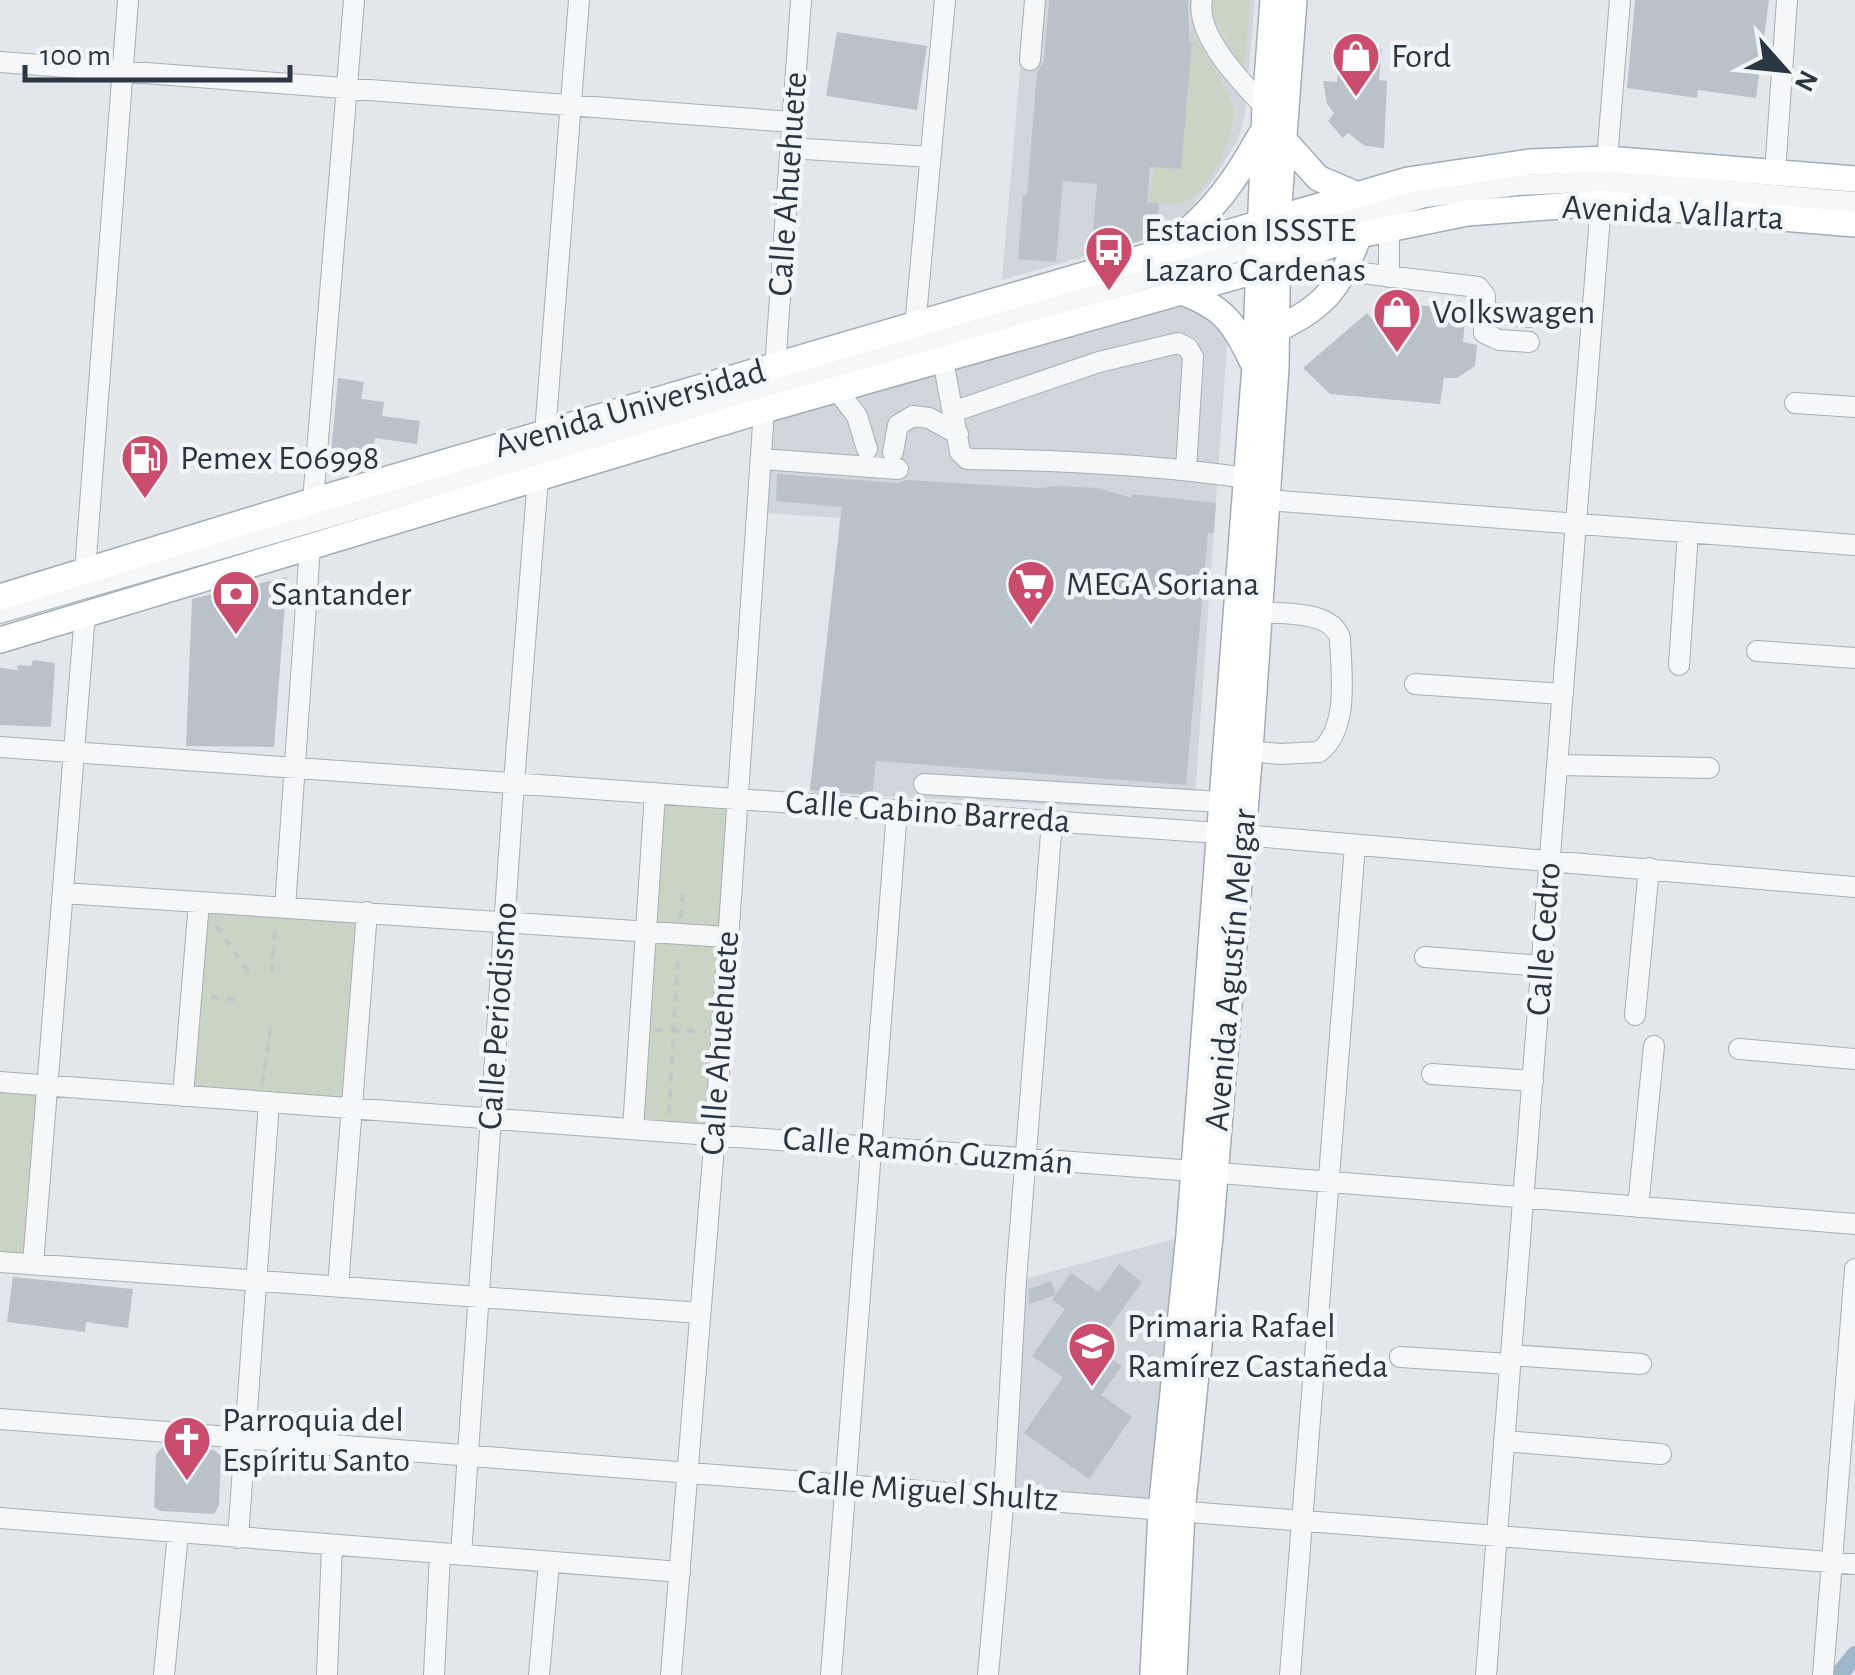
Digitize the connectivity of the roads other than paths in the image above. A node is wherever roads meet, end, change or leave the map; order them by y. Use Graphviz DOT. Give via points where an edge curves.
graph roads {
  1 [pos="128,0"];
  2 [pos="354,0"];
  3 [pos="579,0"];
  4 [pos="801,0"];
  5 [pos="945,0"];
  6 [pos="1035,0"];
  7 [pos="1202,0"];
  8 [pos="1273,0"];
  9 [pos="1294,0"];
  10 [pos="1620,0"];
  11 [pos="1788,0"];
  12 [pos="1030,60"];
  13 [pos="0,62"];
  14 [pos="122,72"];
  15 [pos="347,88"];
  16 [pos="571,105"];
  17 [pos="792,122"];
  18 [pos="1271,125"];
  19 [pos="790,148"];
  20 [pos="930,156"];
  21 [pos="1607,159"];
  22 [pos="1775,173"];
  23 [pos="1855,179"];
  24 [pos="1354,194"];
  25 [pos="1855,202"];
  26 [pos="1602,203"];
  27 [pos="1855,224"];
  28 [pos="1390,229"];
  29 [pos="1359,235"];
  30 [pos="1269,243"];
  31 [pos="1155,254"];
  32 [pos="1344,271"];
  33 [pos="1389,276"];
  34 [pos="1180,291"];
  35 [pos="1484,312"];
  36 [pos="1530,317"];
  37 [pos="915,326"];
  38 [pos="1278,329"];
  39 [pos="1529,342"];
  40 [pos="943,360"];
  41 [pos="1254,366"];
  42 [pos="775,368"];
  43 [pos="837,390"];
  44 [pos="1794,403"];
  45 [pos="1855,407"];
  46 [pos="764,410"];
  47 [pos="955,411"];
  48 [pos="545,434"];
  49 [pos="958,434"];
  50 [pos="867,448"];
  51 [pos="761,460"];
  52 [pos="1186,469"];
  53 [pos="538,478"];
  54 [pos="1246,478"];
  55 [pos="1266,500"];
  56 [pos="312,502"];
  57 [pos="1576,524"];
  58 [pos="1688,532"];
  59 [pos="1855,545"];
  60 [pos="310,547"];
  61 [pos="84,571"];
  62 [pos="0,597"];
  63 [pos="1258,612"];
  64 [pos="0,613"];
  65 [pos="85,614"];
  66 [pos="0,640"];
  67 [pos="1757,651"];
  68 [pos="1855,658"];
  69 [pos="1679,665"];
  70 [pos="1416,684"];
  71 [pos="1563,694"];
  72 [pos="0,748"];
  73 [pos="1238,750"];
  74 [pos="74,753"];
  75 [pos="1558,766"];
  76 [pos="295,768"];
  77 [pos="1709,768"];
  78 [pos="514,782"];
  79 [pos="924,784"];
  80 [pos="654,792"];
  81 [pos="736,797"];
  82 [pos="1221,802"];
  83 [pos="897,810"];
  84 [pos="1052,821"];
  85 [pos="1230,834"];
  86 [pos="1356,846"];
  87 [pos="1550,860"];
  88 [pos="1649,868"];
  89 [pos="1855,887"];
  90 [pos="63,892"];
  91 [pos="199,902"];
  92 [pos="281,907"];
  93 [pos="367,912"];
  94 [pos="504,922"];
  95 [pos="646,932"];
  96 [pos="726,938"];
  97 [pos="1424,957"];
  98 [pos="1542,966"];
  99 [pos="1635,1015"];
  100 [pos="1654,1046"];
  101 [pos="1739,1049"];
  102 [pos="1855,1059"];
  103 [pos="1432,1074"];
  104 [pos="1532,1081"];
  105 [pos="0,1082"];
  106 [pos="48,1085"];
  107 [pos="183,1096"];
  108 [pos="264,1102"];
  109 [pos="352,1109"];
  110 [pos="491,1118"];
  111 [pos="633,1128"];
  112 [pos="715,1134"];
  113 [pos="871,1146"];
  114 [pos="1026,1160"];
  115 [pos="1204,1172"];
  116 [pos="1329,1184"];
  117 [pos="1524,1198"];
  118 [pos="1638,1207"];
  119 [pos="1855,1224"];
  120 [pos="0,1262"];
  121 [pos="33,1264"];
  122 [pos="1855,1269"];
  123 [pos="256,1280"];
  124 [pos="338,1286"];
  125 [pos="479,1297"];
  126 [pos="700,1313"];
  127 [pos="1400,1357"];
  128 [pos="1852,1358"];
  129 [pos="1511,1360"];
  130 [pos="1642,1364"];
  131 [pos="0,1419"];
  132 [pos="245,1438"];
  133 [pos="1504,1441"];
  134 [pos="1661,1454"];
  135 [pos="468,1455"];
  136 [pos="689,1474"];
  137 [pos="846,1485"];
  138 [pos="1004,1496"];
  139 [pos="1171,1511"];
  140 [pos="0,1518"];
  141 [pos="1302,1522"];
  142 [pos="178,1533"];
  143 [pos="1497,1537"];
  144 [pos="238,1538"];
  145 [pos="332,1546"];
  146 [pos="451,1554"];
  147 [pos="1832,1562"];
  148 [pos="549,1563"];
  149 [pos="1855,1564"];
  150 [pos="680,1572"];
  151 [pos="164,1675"];
  152 [pos="327,1675"];
  153 [pos="434,1675"];
  154 [pos="539,1675"];
  155 [pos="670,1675"];
  156 [pos="831,1675"];
  157 [pos="988,1675"];
  158 [pos="1153,1675"];
  159 [pos="1174,1675"];
  160 [pos="1290,1675"];
  161 [pos="1486,1675"];
  162 [pos="1823,1675"];
  1 -- 14 [label="street"];
  2 -- 15 [label="street"];
  3 -- 16 [label="street"];
  4 -- 17 [label="street, Calle Ahuehuete"];
  5 -- 20 [label="street"];
  6 -- 12 [label="street"];
  7 -- 18 [label="street" via="1208,32"];
  8 -- 18 [label="main road"];
  9 -- 18 [label="main road"];
  10 -- 21 [label="street"];
  11 -- 22 [label="street"];
  13 -- 14 [label="street"];
  14 -- 15 [label="street"];
  14 -- 61 [label="street"];
  15 -- 16 [label="street"];
  15 -- 56 [label="street"];
  16 -- 17 [label="street"];
  16 -- 48 [label="street"];
  17 -- 19 [label="street, Calle Ahuehuete"];
  18 -- 24 [label="main road" via="1318,178"];
  18 -- 30 [label="main road"];
  18 -- 31 [label="main road" via="1214,206"];
  19 -- 20 [label="street"];
  19 -- 42 [label="street, Calle Ahuehuete"];
  20 -- 37 [label="street"];
  21 -- 22 [label="main road, Avenida Vallarta"];
  21 -- 24 [label="main road, Avenida Vallarta" via="1440,173"];
  22 -- 23 [label="main road, Avenida Vallarta"];
  24 -- 30 [label="main road, Avenida Vallarta"];
  25 -- 30 [label="street" via="1607,181 1517,185 1425,196"];
  26 -- 27 [label="main road, Avenida Vallarta"];
  26 -- 28 [label="main road, Avenida Vallarta" via="1467,212"];
  26 -- 57 [label="street, Calle Cedro"];
  28 -- 29 [label="main road, Avenida Vallarta"];
  28 -- 33 [label="street"];
  29 -- 30 [label="main road, Avenida Vallarta"];
  29 -- 32 [label="main road"];
  30 -- 31 [label="main road, Avenida Universidad"];
  30 -- 34 [label="main road, Avenida Universidad"];
  30 -- 38 [label="main road, Avenida Agustín Melgar"];
  30 -- 41 [label="main road, Avenida Agustín Melgar"];
  30 -- 64 [label="street"];
  31 -- 37 [label="main road, Avenida Universidad"];
  32 -- 33 [label="street"];
  32 -- 38 [label="main road" via="1318,307"];
  33 -- 35 [label="street" via="1478,287"];
  34 -- 40 [label="main road, Avenida Universidad"];
  34 -- 41 [label="main road" via="1226,314"];
  35 -- 36 [label="street"];
  35 -- 39 [label="street" via="1484,333"];
  37 -- 42 [label="main road, Avenida Universidad"];
  38 -- 55 [label="main road, Avenida Agustín Melgar"];
  40 -- 43 [label="main road, Avenida Universidad"];
  40 -- 47 [label="street"];
  41 -- 54 [label="main road, Avenida Agustín Melgar"];
  42 -- 48 [label="main road, Avenida Universidad"];
  43 -- 46 [label="main road, Avenida Universidad"];
  43 -- 50 [label="street"];
  44 -- 45 [label="street"];
  46 -- 51 [label="street, Calle Ahuehuete"];
  46 -- 53 [label="main road, Avenida Universidad"];
  47 -- 49 [label="street"];
  47 -- 52 [label="street" via="1178,343 1194,357"];
  48 -- 56 [label="main road, Avenida Universidad"];
  49 -- 51 [label="street" via="913,416 898,426 896,461"];
  49 -- 52 [label="street" via="960,452 968,458"];
  51 -- 81 [label="street, Calle Ahuehuete"];
  52 -- 54 [label="street"];
  53 -- 60 [label="main road, Avenida Universidad"];
  53 -- 78 [label="street, Calle Periodismo"];
  54 -- 73 [label="main road, Avenida Agustín Melgar"];
  55 -- 57 [label="street"];
  55 -- 63 [label="main road, Avenida Agustín Melgar"];
  56 -- 61 [label="main road, Avenida Universidad"];
  57 -- 58 [label="street"];
  57 -- 71 [label="street, Calle Cedro"];
  58 -- 59 [label="street"];
  58 -- 69 [label="street"];
  60 -- 65 [label="main road, Avenida Universidad"];
  60 -- 76 [label="street"];
  61 -- 62 [label="main road, Avenida Universidad"];
  63 -- 73 [label="main road, Avenida Agustín Melgar"];
  63 -- 73 [label="street" via="1332,623 1340,638 1336,728 1326,746 1308,754"];
  65 -- 66 [label="main road, Avenida Universidad"];
  65 -- 74 [label="street"];
  67 -- 68 [label="street"];
  70 -- 71 [label="street"];
  71 -- 75 [label="street, Calle Cedro"];
  72 -- 74 [label="street, Calle Gabino Barreda"];
  73 -- 82 [label="main road, Avenida Agustín Melgar"];
  73 -- 85 [label="main road, Avenida Agustín Melgar"];
  74 -- 76 [label="street, Calle Gabino Barreda"];
  74 -- 90 [label="street"];
  75 -- 77 [label="street"];
  75 -- 87 [label="street, Calle Cedro"];
  76 -- 78 [label="street, Calle Gabino Barreda"];
  76 -- 92 [label="street"];
  78 -- 80 [label="street, Calle Gabino Barreda"];
  78 -- 94 [label="street, Calle Periodismo"];
  79 -- 82 [label="street"];
  80 -- 81 [label="street, Calle Gabino Barreda"];
  80 -- 95 [label="street"];
  81 -- 83 [label="street, Calle Gabino Barreda"];
  81 -- 96 [label="street, Calle Ahuehuete"];
  82 -- 85 [label="main road, Avenida Agustín Melgar"];
  83 -- 84 [label="street, Calle Gabino Barreda"];
  83 -- 113 [label="street"];
  84 -- 85 [label="street, Calle Gabino Barreda"];
  84 -- 114 [label="street"];
  85 -- 86 [label="street, Calle Gabino Barreda"];
  85 -- 115 [label="main road, Avenida Agustín Melgar"];
  86 -- 87 [label="street, Calle Gabino Barreda"];
  86 -- 116 [label="street"];
  87 -- 88 [label="street, Calle Gabino Barreda"];
  87 -- 98 [label="street, Calle Cedro"];
  88 -- 89 [label="street, Calle Gabino Barreda"];
  88 -- 99 [label="street"];
  90 -- 91 [label="street"];
  90 -- 106 [label="street"];
  91 -- 92 [label="street"];
  91 -- 107 [label="street"];
  92 -- 93 [label="street"];
  93 -- 94 [label="street"];
  93 -- 109 [label="street"];
  94 -- 95 [label="street"];
  94 -- 110 [label="street, Calle Periodismo"];
  95 -- 96 [label="street"];
  95 -- 111 [label="street"];
  96 -- 112 [label="street, Calle Ahuehuete"];
  97 -- 98 [label="street"];
  98 -- 104 [label="street, Calle Cedro"];
  100 -- 118 [label="street"];
  101 -- 102 [label="street"];
  103 -- 104 [label="street"];
  104 -- 117 [label="street, Calle Cedro"];
  105 -- 106 [label="street, Calle Ramón Guzmán"];
  106 -- 107 [label="street, Calle Ramón Guzmán"];
  106 -- 121 [label="street"];
  107 -- 108 [label="street, Calle Ramón Guzmán"];
  108 -- 109 [label="street, Calle Ramón Guzmán"];
  108 -- 123 [label="street"];
  109 -- 110 [label="street, Calle Ramón Guzmán"];
  109 -- 124 [label="street"];
  110 -- 111 [label="street, Calle Ramón Guzmán"];
  110 -- 125 [label="street, Calle Periodismo"];
  111 -- 112 [label="street, Calle Ramón Guzmán"];
  112 -- 113 [label="street, Calle Ramón Guzmán"];
  112 -- 126 [label="street, Calle Ahuehuete"];
  113 -- 114 [label="street, Calle Ramón Guzmán"];
  113 -- 137 [label="street"];
  114 -- 115 [label="street, Calle Ramón Guzmán"];
  114 -- 138 [label="street"];
  115 -- 116 [label="street, Calle Ramón Guzmán"];
  115 -- 139 [label="main road, Avenida Agustín Melgar"];
  116 -- 117 [label="street, Calle Ramón Guzmán"];
  116 -- 141 [label="street"];
  117 -- 118 [label="street, Calle Ramón Guzmán"];
  117 -- 129 [label="street, Calle Cedro"];
  118 -- 119 [label="street, Calle Ramón Guzmán"];
  120 -- 121 [label="street"];
  121 -- 123 [label="street"];
  122 -- 128 [label="street"];
  123 -- 124 [label="street"];
  123 -- 132 [label="street"];
  124 -- 125 [label="street"];
  125 -- 126 [label="street"];
  125 -- 135 [label="street, Calle Periodismo"];
  126 -- 136 [label="street, Calle Ahuehuete"];
  127 -- 129 [label="street"];
  128 -- 147 [label="street"];
  129 -- 130 [label="street"];
  129 -- 133 [label="street, Calle Cedro"];
  131 -- 132 [label="street, Calle Miguel Shultz"];
  132 -- 135 [label="street, Calle Miguel Shultz"];
  132 -- 144 [label="street"];
  133 -- 134 [label="street"];
  133 -- 143 [label="street, Calle Cedro"];
  135 -- 136 [label="street, Calle Miguel Shultz"];
  135 -- 146 [label="street, Calle Periodismo"];
  136 -- 137 [label="street, Calle Miguel Shultz"];
  136 -- 150 [label="street, Calle Ahuehuete"];
  137 -- 138 [label="street, Calle Miguel Shultz"];
  137 -- 156 [label="street"];
  138 -- 139 [label="street, Calle Miguel Shultz"];
  138 -- 157 [label="street"];
  139 -- 141 [label="street, Calle Miguel Shultz"];
  139 -- 158 [label="main road, Avenida Agustín Melgar"];
  139 -- 159 [label="main road, Avenida Agustín Melgar"];
  140 -- 142 [label="street"];
  141 -- 143 [label="street, Calle Miguel Shultz"];
  141 -- 160 [label="street"];
  142 -- 144 [label="street"];
  142 -- 151 [label="street"];
  143 -- 147 [label="street, Calle Miguel Shultz"];
  143 -- 161 [label="street, Calle Cedro"];
  144 -- 145 [label="street"];
  145 -- 146 [label="street"];
  145 -- 152 [label="street"];
  146 -- 148 [label="street"];
  146 -- 153 [label="street, Calle Periodismo"];
  147 -- 149 [label="street, Calle Miguel Shultz"];
  147 -- 162 [label="street"];
  148 -- 150 [label="street"];
  148 -- 154 [label="street"];
  150 -- 155 [label="street, Calle Ahuehuete"];
}
